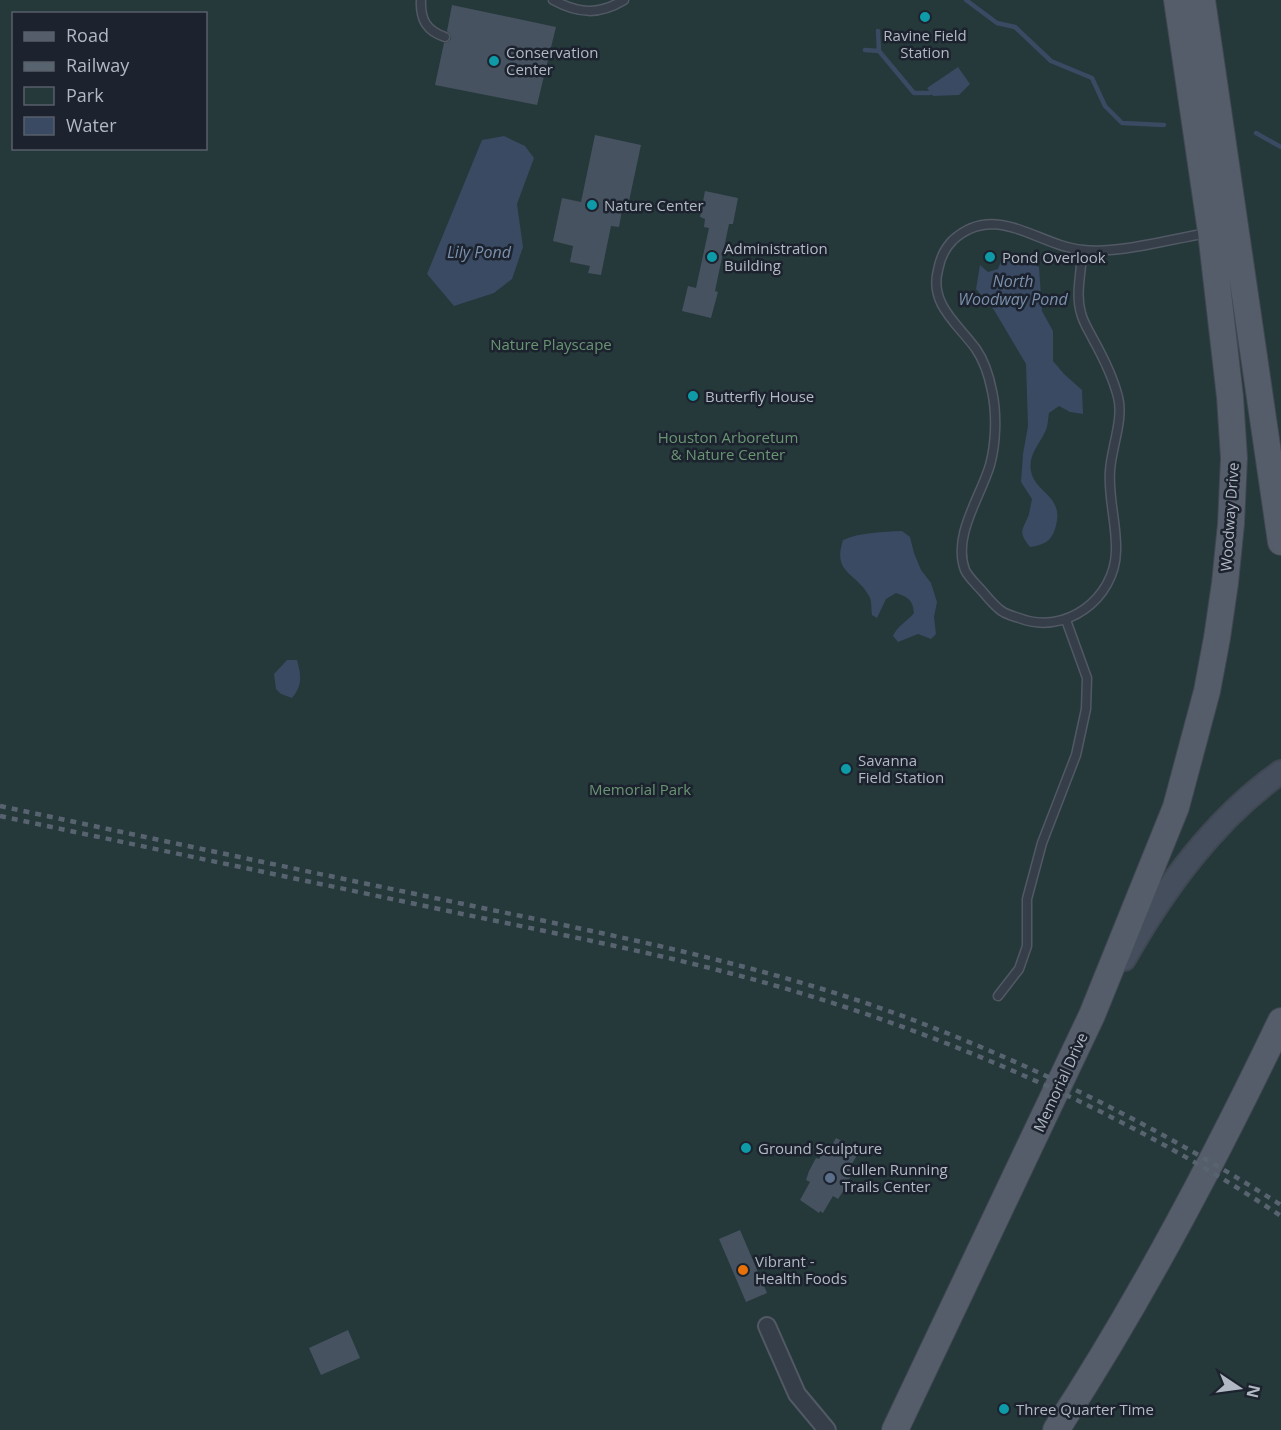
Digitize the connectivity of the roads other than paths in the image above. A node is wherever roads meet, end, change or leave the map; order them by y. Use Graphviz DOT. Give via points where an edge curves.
graph roads {
  1 [pos="421,0"];
  2 [pos="554,0"];
  3 [pos="624,0"];
  4 [pos="1177,0"];
  5 [pos="1202,0"];
  6 [pos="445,37"];
  7 [pos="1237,226"];
  8 [pos="1211,232"];
  9 [pos="1082,250"];
  10 [pos="1281,542"];
  11 [pos="1066,620"];
  12 [pos="1281,771"];
  13 [pos="998,996"];
  14 [pos="1092,1016"];
  15 [pos="1281,1021"];
  16 [pos="1281,1049"];
  17 [pos="1234,1119"];
  18 [pos="767,1326"];
  19 [pos="827,1430"];
  20 [pos="895,1430"];
  21 [pos="1056,1430"];
  1 -- 6 [label="lane" via="423,20 432,33"];
  2 -- 3 [label="lane" via="578,10 594,11 604,11"];
  4 -- 8 [label="main road, Woodway Drive"];
  5 -- 7 [label="main road"];
  7 -- 8 [label="main road"];
  7 -- 10 [label="main road"];
  8 -- 9 [label="lane" via="1119,249"];
  8 -- 14 [label="main road, Woodway Drive" via="1234,458 1231,524 1217,638 1176,807"];
  9 -- 11 [label="lane" via="1080,313 1119,399 1110,472 1117,526 1116,555 1110,578 1097,599"];
  9 -- 11 [label="lane" via="1015,227 981,225 950,242 940,259 936,279 942,307 987,368 993,396 995,436 990,466 966,529 962,553 966,571 1000,611 1031,623"];
  11 -- 13 [label="lane" via="1087,678 1086,709 1076,755 1042,843 1027,899 1027,946 1019,969"];
  12 -- 14 [label="main road, Memorial Drive" via="1229,817 1191,858 1156,904"];
  14 -- 20 [label="main road, Memorial Drive"];
  15 -- 17 [label="main road"];
  16 -- 17 [label="main road"];
  17 -- 21 [label="main road" via="1112,1341"];
  18 -- 19 [label="street" via="797,1394"];
}
